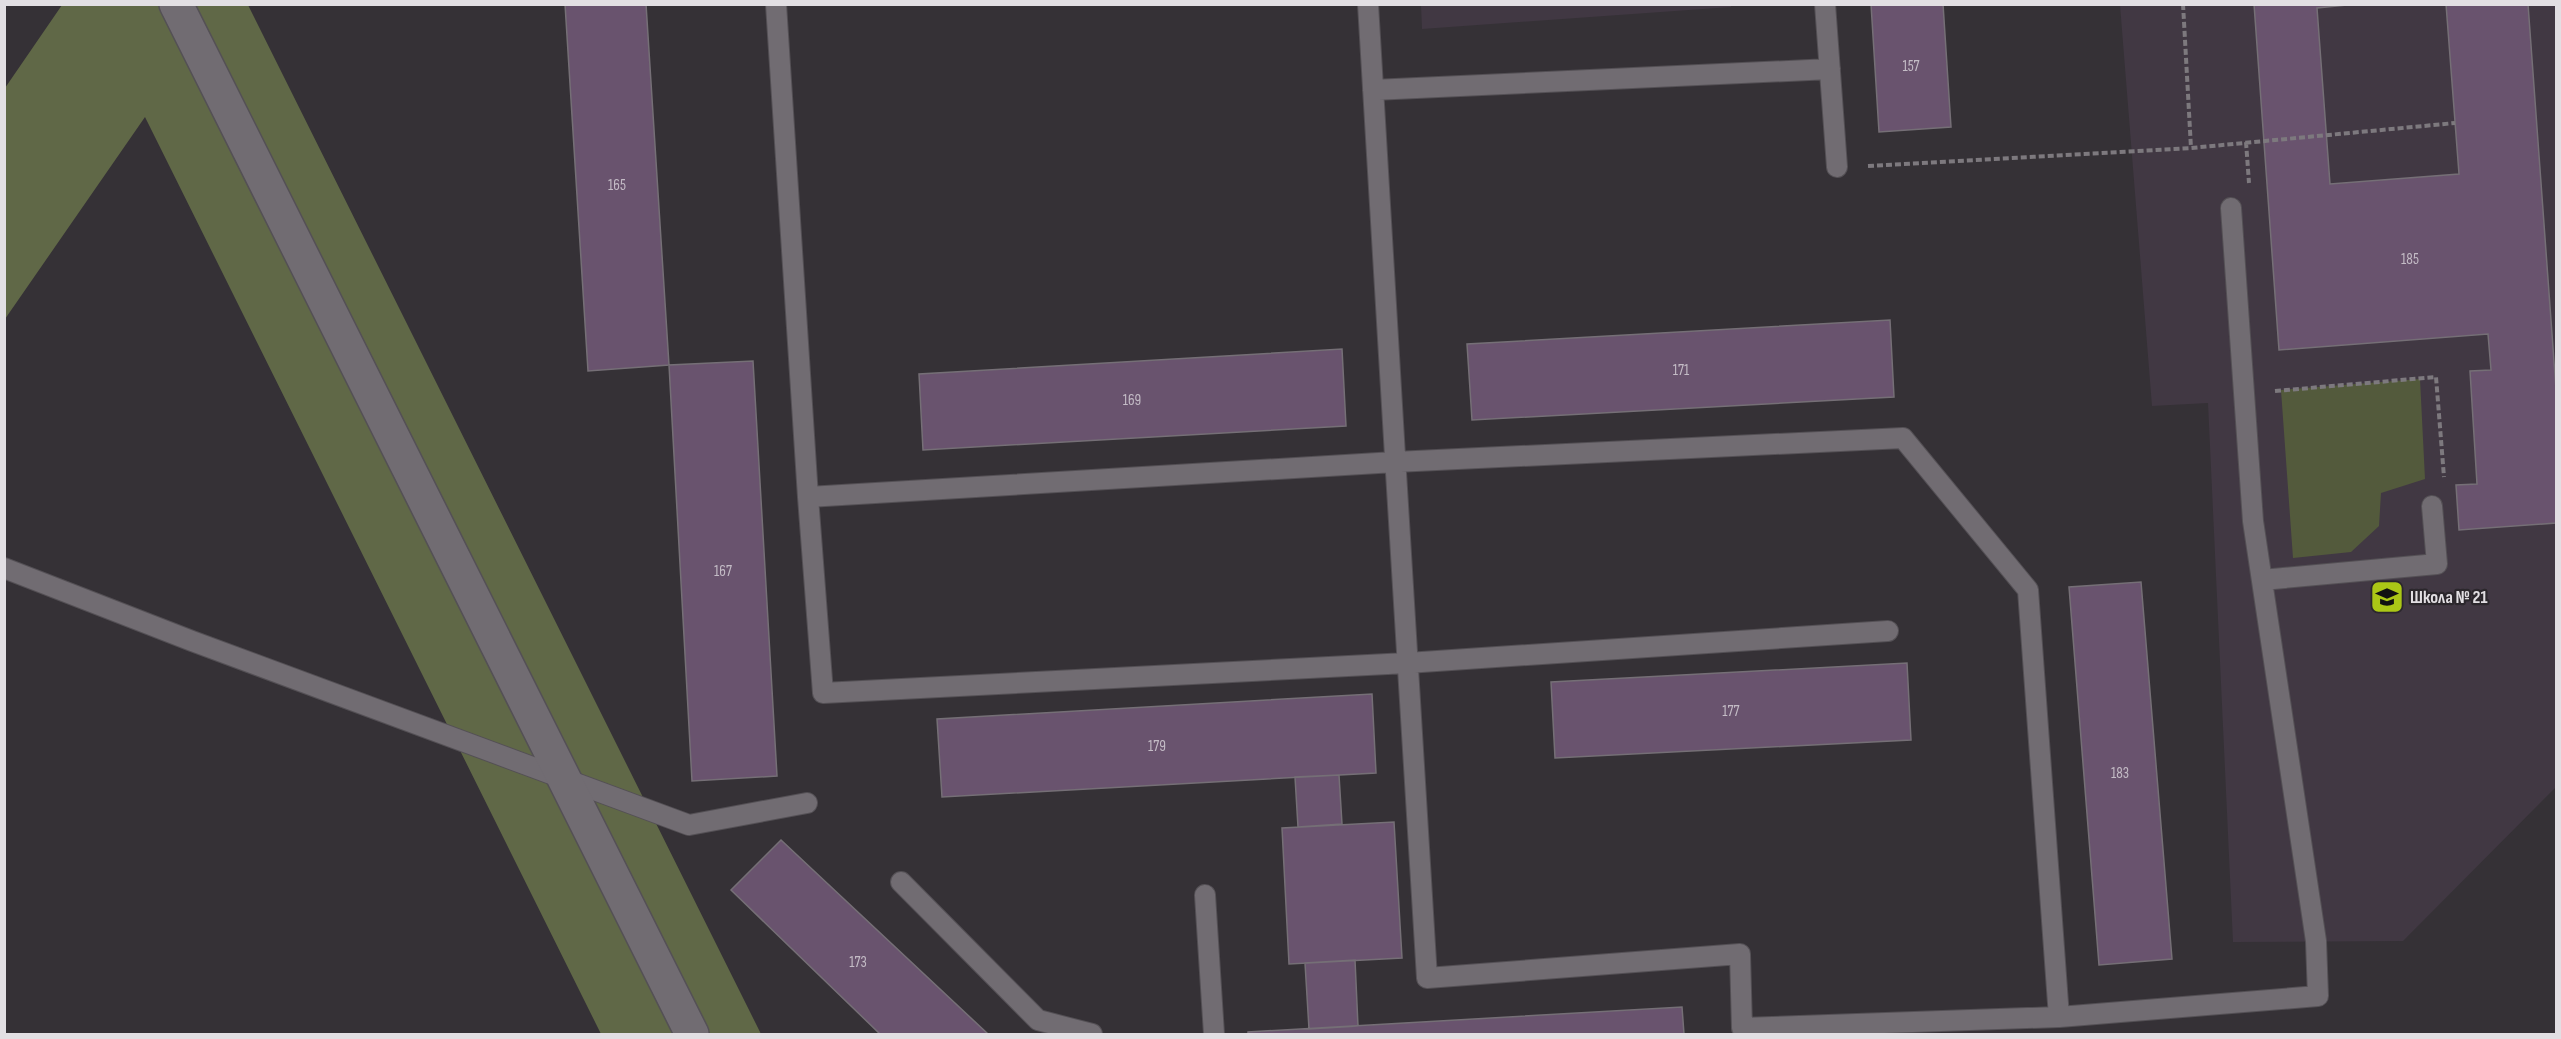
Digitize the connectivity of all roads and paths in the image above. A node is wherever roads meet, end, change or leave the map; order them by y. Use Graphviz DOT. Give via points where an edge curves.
graph roads {
  1 [pos="176,4"];
  2 [pos="776,4"];
  3 [pos="1368,4"];
  4 [pos="1826,4"];
  5 [pos="2183,4"];
  6 [pos="1830,69"];
  7 [pos="1373,90"];
  8 [pos="2455,123"];
  9 [pos="2246,142"];
  10 [pos="2191,148"];
  11 [pos="1837,167"];
  12 [pos="2249,190"];
  13 [pos="2231,208"];
  14 [pos="2272,391"];
  15 [pos="1395,462"];
  16 [pos="2444,478"];
  17 [pos="808,497"];
  18 [pos="2432,506"];
  19 [pos="4,568"];
  20 [pos="2262,580"];
  21 [pos="1888,631"];
  22 [pos="1407,663"];
  23 [pos="564,779"];
  24 [pos="807,803"];
  25 [pos="901,882"];
  26 [pos="1205,895"];
  27 [pos="2059,1017"];
  28 [pos="692,1035"];
  29 [pos="1092,1035"];
  30 [pos="1214,1035"];
  1 -- 23 [label="street"];
  2 -- 17 [label="lane"];
  3 -- 7 [label="lane"];
  4 -- 6 [label="lane"];
  5 -- 10 [label="path"];
  6 -- 7 [label="lane"];
  6 -- 11 [label="lane"];
  7 -- 15 [label="lane"];
  8 -- 9 [label="path"];
  9 -- 10 [label="path"];
  9 -- 12 [label="path"];
  10 -- 11 [label="path"];
  13 -- 20 [label="lane" via="2253,521"];
  14 -- 16 [label="path" via="2436,377"];
  15 -- 17 [label="lane"];
  15 -- 22 [label="lane"];
  15 -- 27 [label="lane" via="1903,438 2028,590"];
  17 -- 22 [label="lane" via="823,693"];
  18 -- 20 [label="lane" via="2437,564"];
  19 -- 23 [label="lane"];
  20 -- 27 [label="lane" via="2316,941 2318,996"];
  21 -- 22 [label="lane"];
  22 -- 27 [label="lane" via="1427,978 1740,954 1742,1028"];
  23 -- 24 [label="lane" via="689,825"];
  23 -- 28 [label="street"];
  25 -- 29 [label="lane" via="1038,1020"];
  26 -- 30 [label="lane"];
}
